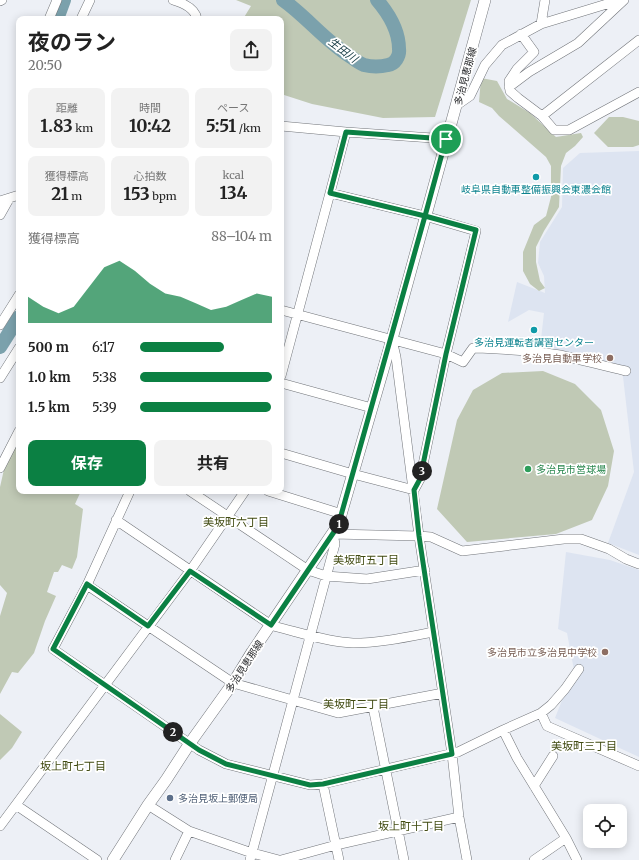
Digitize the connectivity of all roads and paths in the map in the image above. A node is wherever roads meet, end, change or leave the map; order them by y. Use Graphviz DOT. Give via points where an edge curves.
graph roads {
  1 [pos="57,0"];
  2 [pos="90,0"];
  3 [pos="173,0"];
  4 [pos="486,0"];
  5 [pos="545,0"];
  6 [pos="601,0"];
  7 [pos="620,0"];
  8 [pos="624,0"];
  9 [pos="594,7"];
  10 [pos="50,16"];
  11 [pos="82,16"];
  12 [pos="197,16"];
  13 [pos="541,24"];
  14 [pos="522,34"];
  15 [pos="639,40"];
  16 [pos="509,87"];
  17 [pos="639,92"];
  18 [pos="456,105"];
  19 [pos="542,116"];
  20 [pos="284,126"];
  21 [pos="346,132"];
  22 [pos="446,139"];
  23 [pos="330,193"];
  24 [pos="16,196"];
  25 [pos="4,200"];
  26 [pos="0,215"];
  27 [pos="425,216"];
  28 [pos="16,300"];
  29 [pos="284,311"];
  30 [pos="297,314"];
  31 [pos="0,324"];
  32 [pos="392,338"];
  33 [pos="16,353"];
  34 [pos="446,354"];
  35 [pos="284,364"];
  36 [pos="626,371"];
  37 [pos="0,378"];
  38 [pos="284,385"];
  39 [pos="372,408"];
  40 [pos="16,437"];
  41 [pos="284,454"];
  42 [pos="0,468"];
  43 [pos="353,474"];
  44 [pos="414,490"];
  45 [pos="129,494"];
  46 [pos="194,494"];
  47 [pos="243,494"];
  48 [pos="278,494"];
  49 [pos="342,514"];
  50 [pos="227,517"];
  51 [pos="116,520"];
  52 [pos="333,534"];
  53 [pos="419,536"];
  54 [pos="639,564"];
  55 [pos="308,570"];
  56 [pos="425,570"];
  57 [pos="190,571"];
  58 [pos="326,576"];
  59 [pos="87,584"];
  60 [pos="271,625"];
  61 [pos="148,626"];
  62 [pos="433,632"];
  63 [pos="310,636"];
  64 [pos="579,669"];
  65 [pos="232,683"];
  66 [pos="104,686"];
  67 [pos="443,692"];
  68 [pos="293,700"];
  69 [pos="373,707"];
  70 [pos="541,713"];
  71 [pos="503,730"];
  72 [pos="190,743"];
  73 [pos="452,754"];
  74 [pos="553,756"];
  75 [pos="639,766"];
  76 [pos="386,769"];
  77 [pos="272,776"];
  78 [pos="323,784"];
  79 [pos="534,786"];
  80 [pos="16,805"];
  81 [pos="148,805"];
  82 [pos="460,817"];
  83 [pos="0,826"];
  84 [pos="189,831"];
  85 [pos="398,831"];
  86 [pos="566,838"];
  87 [pos="336,846"];
  88 [pos="251,856"];
  89 [pos="97,860"];
  90 [pos="113,860"];
  91 [pos="175,860"];
  92 [pos="280,860"];
  93 [pos="339,860"];
  94 [pos="404,860"];
  95 [pos="467,860"];
  96 [pos="534,860"];
  97 [pos="577,860"];
  1 -- 10 [label="street"];
  2 -- 11 [label="street"];
  3 -- 12 [label="street" via="184,4"];
  4 -- 18 [label="main road, 多治見恵那線"];
  5 -- 13 [label="street"];
  6 -- 9 [label="street"];
  7 -- 9 [label="street"];
  8 -- 16 [label="street" via="578,42"];
  9 -- 13 [label="street"];
  13 -- 14 [label="street"];
  14 -- 16 [label="street" via="534,52 508,81"];
  14 -- 18 [label="street" via="502,45 485,65 470,96"];
  15 -- 19 [label="street"];
  16 -- 19 [label="street" via="510,91"];
  17 -- 19 [label="street" via="569,130 554,130"];
  18 -- 22 [label="main road, 多治見恵那線"];
  20 -- 21 [label="street"];
  21 -- 22 [label="street"];
  21 -- 23 [label="street"];
  22 -- 27 [label="main road, 多治見恵那線"];
  23 -- 27 [label="street"];
  23 -- 30 [label="street"];
  24 -- 25 [label="street"];
  25 -- 26 [label="street"];
  27 -- 32 [label="main road, 多治見恵那線"];
  27 -- 34 [label="street" via="476,230"];
  28 -- 31 [label="street"];
  29 -- 30 [label="street"];
  30 -- 32 [label="street"];
  30 -- 35 [label="street"];
  32 -- 34 [label="street"];
  32 -- 39 [label="main road, 多治見恵那線"];
  32 -- 44 [label="street"];
  33 -- 37 [label="street"];
  34 -- 36 [label="street" via="463,362 473,348 534,352 559,355"];
  34 -- 44 [label="street" via="420,479"];
  38 -- 39 [label="street"];
  39 -- 43 [label="main road, 多治見恵那線"];
  40 -- 42 [label="street"];
  41 -- 43 [label="street"];
  43 -- 44 [label="street"];
  43 -- 49 [label="main road, 多治見恵那線"];
  44 -- 53 [label="street"];
  45 -- 51 [label="street"];
  46 -- 50 [label="street"];
  47 -- 50 [label="street"];
  48 -- 49 [label="street"];
  49 -- 52 [label="main road, 多治見恵那線"];
  50 -- 55 [label="street"];
  50 -- 57 [label="street"];
  51 -- 57 [label="street"];
  51 -- 59 [label="street"];
  52 -- 53 [label="street"];
  52 -- 55 [label="main road, 多治見恵那線"];
  52 -- 58 [label="street" via="335,544"];
  53 -- 54 [label="street" via="431,537 462,551 581,539 610,549"];
  53 -- 56 [label="street"];
  55 -- 58 [label="street"];
  55 -- 60 [label="main road, 多治見恵那線"];
  56 -- 58 [label="street" via="367,580"];
  56 -- 62 [label="street"];
  57 -- 60 [label="street"];
  57 -- 61 [label="street"];
  58 -- 63 [label="street"];
  59 -- 61 [label="street"];
  59 -- 66 [label="street" via="53,649"];
  60 -- 63 [label="street"];
  60 -- 65 [label="main road, 多治見恵那線"];
  61 -- 65 [label="street"];
  61 -- 66 [label="street"];
  62 -- 63 [label="street" via="354,643"];
  62 -- 67 [label="street"];
  63 -- 68 [label="street"];
  64 -- 70 [label="street" via="565,689"];
  65 -- 68 [label="street"];
  65 -- 72 [label="main road, 多治見恵那線"];
  66 -- 72 [label="street"];
  66 -- 80 [label="street"];
  67 -- 69 [label="street"];
  67 -- 73 [label="street"];
  68 -- 69 [label="street" via="338,713"];
  68 -- 77 [label="street"];
  69 -- 76 [label="street"];
  70 -- 71 [label="street"];
  70 -- 75 [label="street" via="547,726"];
  71 -- 73 [label="street"];
  71 -- 79 [label="street"];
  72 -- 77 [label="street" via="226,764"];
  72 -- 81 [label="main road, 多治見恵那線"];
  73 -- 76 [label="street"];
  73 -- 82 [label="street"];
  74 -- 79 [label="street"];
  76 -- 78 [label="street"];
  76 -- 85 [label="street"];
  77 -- 78 [label="street" via="310,785"];
  77 -- 88 [label="street"];
  78 -- 87 [label="street"];
  79 -- 86 [label="street"];
  80 -- 83 [label="street"];
  80 -- 89 [label="street"];
  81 -- 84 [label="street"];
  81 -- 90 [label="main road, 多治見恵那線"];
  82 -- 85 [label="street"];
  82 -- 95 [label="street"];
  84 -- 88 [label="street"];
  84 -- 91 [label="street"];
  85 -- 87 [label="street"];
  85 -- 94 [label="street"];
  86 -- 96 [label="street"];
  86 -- 97 [label="street"];
  87 -- 92 [label="street"];
  87 -- 93 [label="street"];
  88 -- 92 [label="street"];
}
